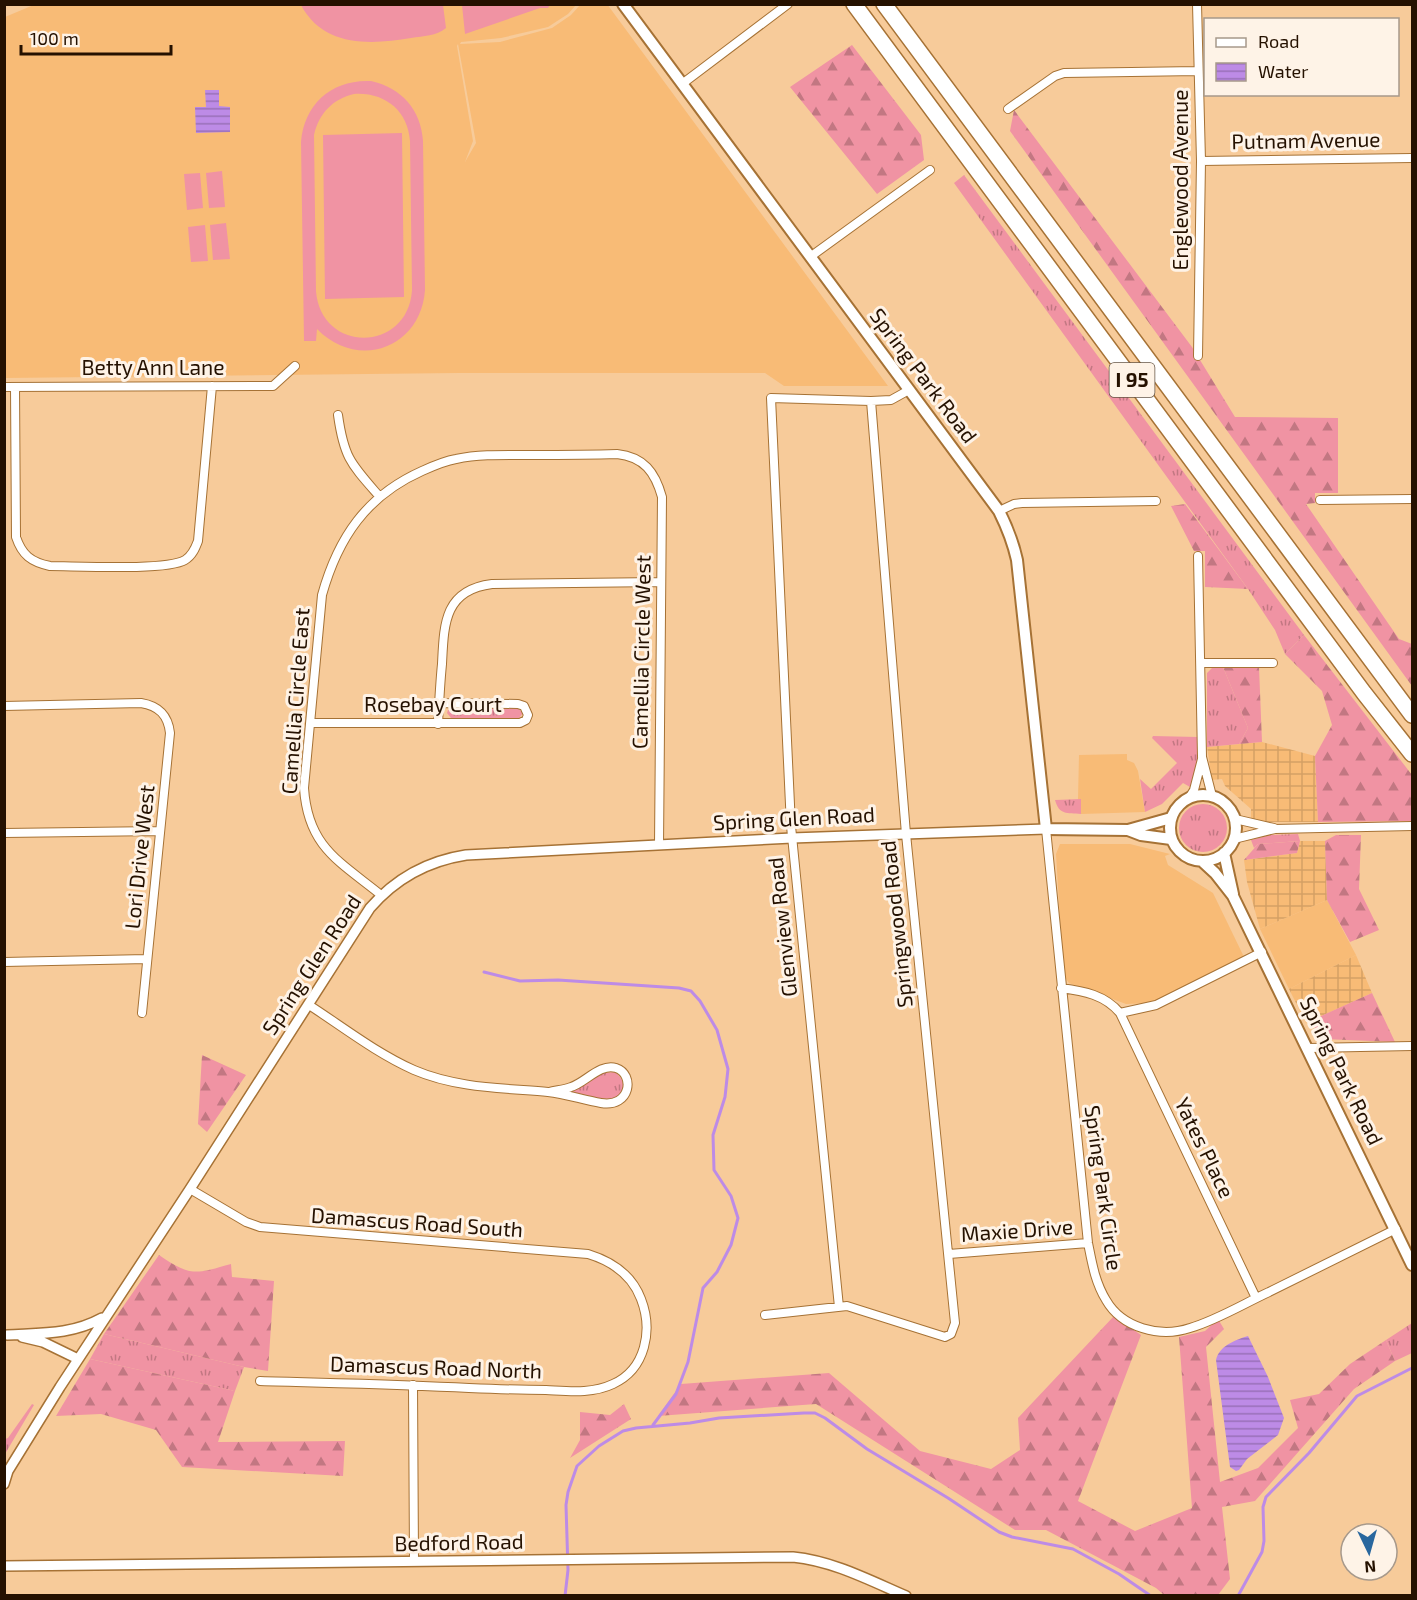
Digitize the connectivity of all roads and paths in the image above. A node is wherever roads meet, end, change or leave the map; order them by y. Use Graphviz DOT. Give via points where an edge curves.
graph roads {
  1 [pos="623,4"];
  2 [pos="788,4"];
  3 [pos="854,4"];
  4 [pos="885,4"];
  5 [pos="1197,4"];
  6 [pos="776,8"];
  7 [pos="1198,71"];
  8 [pos="682,84"];
  9 [pos="1008,109"];
  10 [pos="1413,158"];
  11 [pos="1200,161"];
  12 [pos="930,170"];
  13 [pos="810,257"];
  14 [pos="1198,356"];
  15 [pos="295,366"];
  16 [pos="4,387"];
  17 [pos="15,387"];
  18 [pos="212,387"];
  19 [pos="909,390"];
  20 [pos="871,401"];
  21 [pos="338,415"];
  22 [pos="646,465"];
  23 [pos="379,496"];
  24 [pos="1413,499"];
  25 [pos="1320,500"];
  26 [pos="1156,501"];
  27 [pos="999,511"];
  28 [pos="1198,556"];
  29 [pos="661,582"];
  30 [pos="1202,663"];
  31 [pos="1273,663"];
  32 [pos="439,703"];
  33 [pos="4,706"];
  34 [pos="1413,715"];
  35 [pos="311,723"];
  36 [pos="438,724"];
  37 [pos="1413,753"];
  38 [pos="1202,757"];
  39 [pos="1212,796"];
  40 [pos="1189,798"];
  41 [pos="1171,818"];
  42 [pos="1235,819"];
  43 [pos="1413,826"];
  44 [pos="1046,829"];
  45 [pos="1275,829"];
  46 [pos="1128,830"];
  47 [pos="160,831"];
  48 [pos="4,833"];
  49 [pos="906,834"];
  50 [pos="792,838"];
  51 [pos="1171,839"];
  52 [pos="1234,839"];
  53 [pos="658,845"];
  54 [pos="1224,853"];
  55 [pos="1202,861"];
  56 [pos="381,895"];
  57 [pos="1233,896"];
  58 [pos="1262,952"];
  59 [pos="147,959"];
  60 [pos="4,962"];
  61 [pos="1061,988"];
  62 [pos="309,1005"];
  63 [pos="142,1013"];
  64 [pos="1120,1013"];
  65 [pos="1413,1046"];
  66 [pos="1309,1048"];
  67 [pos="549,1092"];
  68 [pos="190,1189"];
  69 [pos="1396,1228"];
  70 [pos="1088,1243"];
  71 [pos="949,1254"];
  72 [pos="1413,1265"];
  73 [pos="1256,1298"];
  74 [pos="839,1307"];
  75 [pos="765,1315"];
  76 [pos="105,1317"];
  77 [pos="6,1335"];
  78 [pos="78,1359"];
  79 [pos="260,1381"];
  80 [pos="413,1385"];
  81 [pos="611,1385"];
  82 [pos="6,1471"];
  83 [pos="4,1484"];
  84 [pos="414,1561"];
  85 [pos="4,1566"];
  86 [pos="906,1596"];
  1 -- 8 [label="main road, Spring Park Road"];
  2 -- 6 [label="street"];
  3 -- 37 [label="highway, I 95"];
  4 -- 34 [label="highway, I 95"];
  5 -- 7 [label="street, Englewood Avenue"];
  6 -- 8 [label="street"];
  7 -- 9 [label="street" via="1064,73"];
  7 -- 11 [label="street, Englewood Avenue"];
  8 -- 13 [label="main road, Spring Park Road"];
  10 -- 11 [label="street, Putnam Avenue"];
  11 -- 14 [label="street, Englewood Avenue"];
  12 -- 13 [label="street"];
  13 -- 19 [label="main road, Spring Park Road"];
  15 -- 18 [label="street, Betty Ann Lane" via="273,386"];
  16 -- 17 [label="street, Betty Ann Lane"];
  17 -- 18 [label="street, Betty Ann Lane"];
  17 -- 18 [label="street" via="16,537 27,557 50,566 166,566 194,552"];
  19 -- 20 [label="street" via="891,400"];
  19 -- 27 [label="main road, Spring Park Road"];
  20 -- 49 [label="street, Springwood Road"];
  20 -- 50 [label="street, Glenview Road" via="771,398"];
  21 -- 23 [label="street" via="348,458"];
  22 -- 23 [label="street, Camellia Circle East" via="617,454 484,455 433,466"];
  22 -- 29 [label="street, Camellia Circle West" via="658,482 662,497"];
  23 -- 35 [label="street, Camellia Circle East" via="359,517 330,567 322,595"];
  24 -- 25 [label="street"];
  26 -- 27 [label="street" via="1022,503"];
  27 -- 44 [label="main road, Spring Park Road" via="1017,560"];
  28 -- 30 [label="street"];
  29 -- 32 [label="street" via="546,582 475,587 448,611"];
  29 -- 53 [label="street, Camellia Circle West"];
  30 -- 31 [label="street"];
  30 -- 38 [label="street"];
  32 -- 36 [label="street"];
  32 -- 36 [label="street, Rosebay Court" via="518,704 524,706 528,715 520,723"];
  33 -- 47 [label="street, Lori Drive West" via="141,703 158,708 170,733"];
  35 -- 36 [label="street, Rosebay Court"];
  35 -- 56 [label="street, Camellia Circle East" via="304,788 309,821 330,855"];
  38 -- 39 [label="street"];
  38 -- 40 [label="street"];
  39 -- 40 [label="main road"];
  39 -- 42 [label="main road" via="1228,807"];
  40 -- 41 [label="main road"];
  41 -- 46 [label="main road, Spring Glen Road"];
  41 -- 51 [label="main road"];
  42 -- 45 [label="street"];
  42 -- 52 [label="main road"];
  43 -- 45 [label="street"];
  44 -- 46 [label="main road, Spring Glen Road"];
  44 -- 49 [label="street, Spring Glen Road"];
  44 -- 61 [label="street, Spring Park Circle"];
  45 -- 52 [label="street"];
  46 -- 51 [label="main road, Spring Glen Road"];
  47 -- 48 [label="street"];
  47 -- 59 [label="street, Lori Drive West"];
  49 -- 50 [label="street, Spring Glen Road"];
  49 -- 71 [label="street, Springwood Road"];
  50 -- 53 [label="street, Spring Glen Road"];
  50 -- 74 [label="street, Glenview Road"];
  51 -- 55 [label="main road" via="1183,855"];
  52 -- 54 [label="main road"];
  53 -- 56 [label="street, Spring Glen Road" via="466,855 415,870"];
  54 -- 55 [label="main road"];
  54 -- 57 [label="main road, Spring Park Road"];
  55 -- 57 [label="main road, Spring Park Road"];
  56 -- 62 [label="street, Spring Glen Road"];
  57 -- 58 [label="main road, Spring Park Road"];
  58 -- 64 [label="street" via="1156,1005"];
  58 -- 66 [label="main road, Spring Park Road"];
  59 -- 60 [label="street"];
  59 -- 63 [label="street, Lori Drive West"];
  61 -- 64 [label="street" via="1102,998"];
  61 -- 70 [label="street, Spring Park Circle"];
  62 -- 67 [label="street" via="414,1070 472,1086"];
  62 -- 68 [label="street, Spring Glen Road"];
  64 -- 73 [label="street, Yates Place"];
  65 -- 66 [label="street"];
  66 -- 69 [label="main road, Spring Park Road"];
  67 -- 67 [label="street" via="573,1087 605,1067 622,1072 627,1090 615,1103"];
  68 -- 76 [label="street, Spring Glen Road"];
  68 -- 81 [label="street, Damascus Road South" via="260,1227 588,1254 603,1259 619,1269 637,1290 646,1319 644,1351 630,1372"];
  69 -- 72 [label="main road, Spring Park Road"];
  69 -- 73 [label="street, Spring Park Circle"];
  70 -- 71 [label="street, Maxie Drive"];
  70 -- 73 [label="street, Spring Park Circle" via="1096,1279 1107,1302 1127,1321 1150,1330 1189,1329"];
  71 -- 74 [label="street, Springwood Road" via="955,1323 951,1334 945,1337 847,1306"];
  74 -- 75 [label="street"];
  76 -- 77 [label="street" via="66,1331"];
  76 -- 78 [label="street, Spring Glen Road"];
  77 -- 78 [label="street" via="43,1342"];
  78 -- 82 [label="street, Spring Glen Road"];
  79 -- 80 [label="street, Damascus Road North"];
  80 -- 81 [label="street, Damascus Road North" via="583,1391"];
  80 -- 84 [label="street"];
  82 -- 83 [label="street, Spring Glen Road"];
  84 -- 85 [label="street, Bedford Road"];
  84 -- 86 [label="street, Bedford Road" via="806,1558 835,1565"];
}
